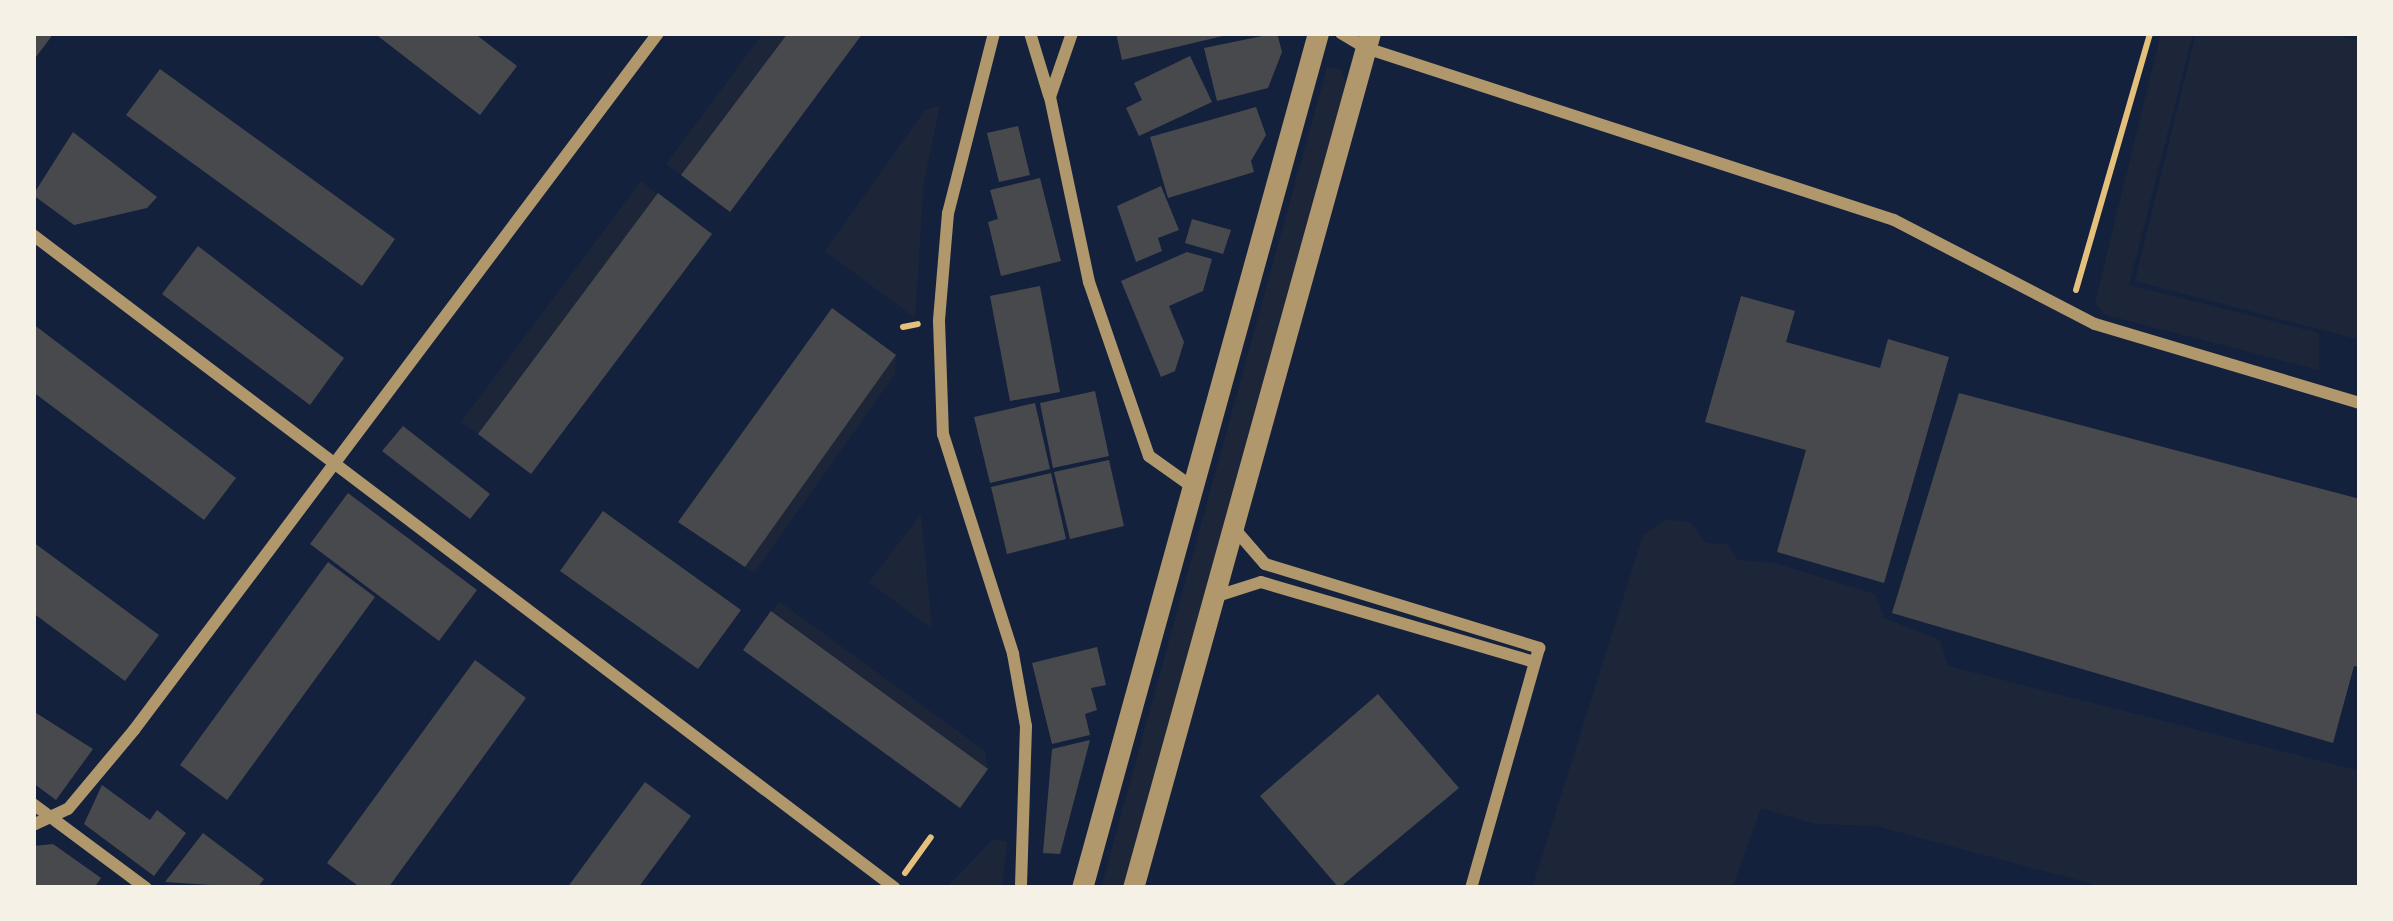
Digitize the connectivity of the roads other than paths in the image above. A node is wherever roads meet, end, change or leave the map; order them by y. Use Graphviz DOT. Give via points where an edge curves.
graph roads {
  1 [pos="658,33"];
  2 [pos="994,33"];
  3 [pos="1030,33"];
  4 [pos="1072,33"];
  5 [pos="1318,33"];
  6 [pos="1341,33"];
  7 [pos="1368,40"];
  8 [pos="1050,97"];
  9 [pos="33,235"];
  10 [pos="2360,403"];
  11 [pos="337,464"];
  12 [pos="1191,486"];
  13 [pos="1232,526"];
  14 [pos="1213,597"];
  15 [pos="1537,655"];
  16 [pos="33,803"];
  17 [pos="51,817"];
  18 [pos="33,825"];
  19 [pos="146,888"];
  20 [pos="894,888"];
  21 [pos="1021,888"];
  22 [pos="1082,888"];
  23 [pos="1132,888"];
  24 [pos="1472,888"];
  1 -- 11 [label="street"];
  2 -- 21 [label="street" via="948,213 939,321 943,434 1013,654 1026,726"];
  3 -- 8 [label="street"];
  4 -- 8 [label="street"];
  5 -- 12 [label="street"];
  6 -- 7 [label="street"];
  7 -- 10 [label="street" via="1894,220 2070,311"];
  7 -- 13 [label="street"];
  8 -- 12 [label="street" via="1118,375 1149,456"];
  9 -- 11 [label="street"];
  11 -- 17 [label="street" via="134,730 68,809"];
  11 -- 20 [label="street"];
  12 -- 22 [label="street"];
  13 -- 14 [label="street"];
  13 -- 15 [label="street" via="1265,565"];
  14 -- 15 [label="street" via="1261,582"];
  14 -- 23 [label="street"];
  15 -- 24 [label="street"];
  16 -- 17 [label="street"];
  17 -- 18 [label="street"];
  17 -- 19 [label="street"];
}
